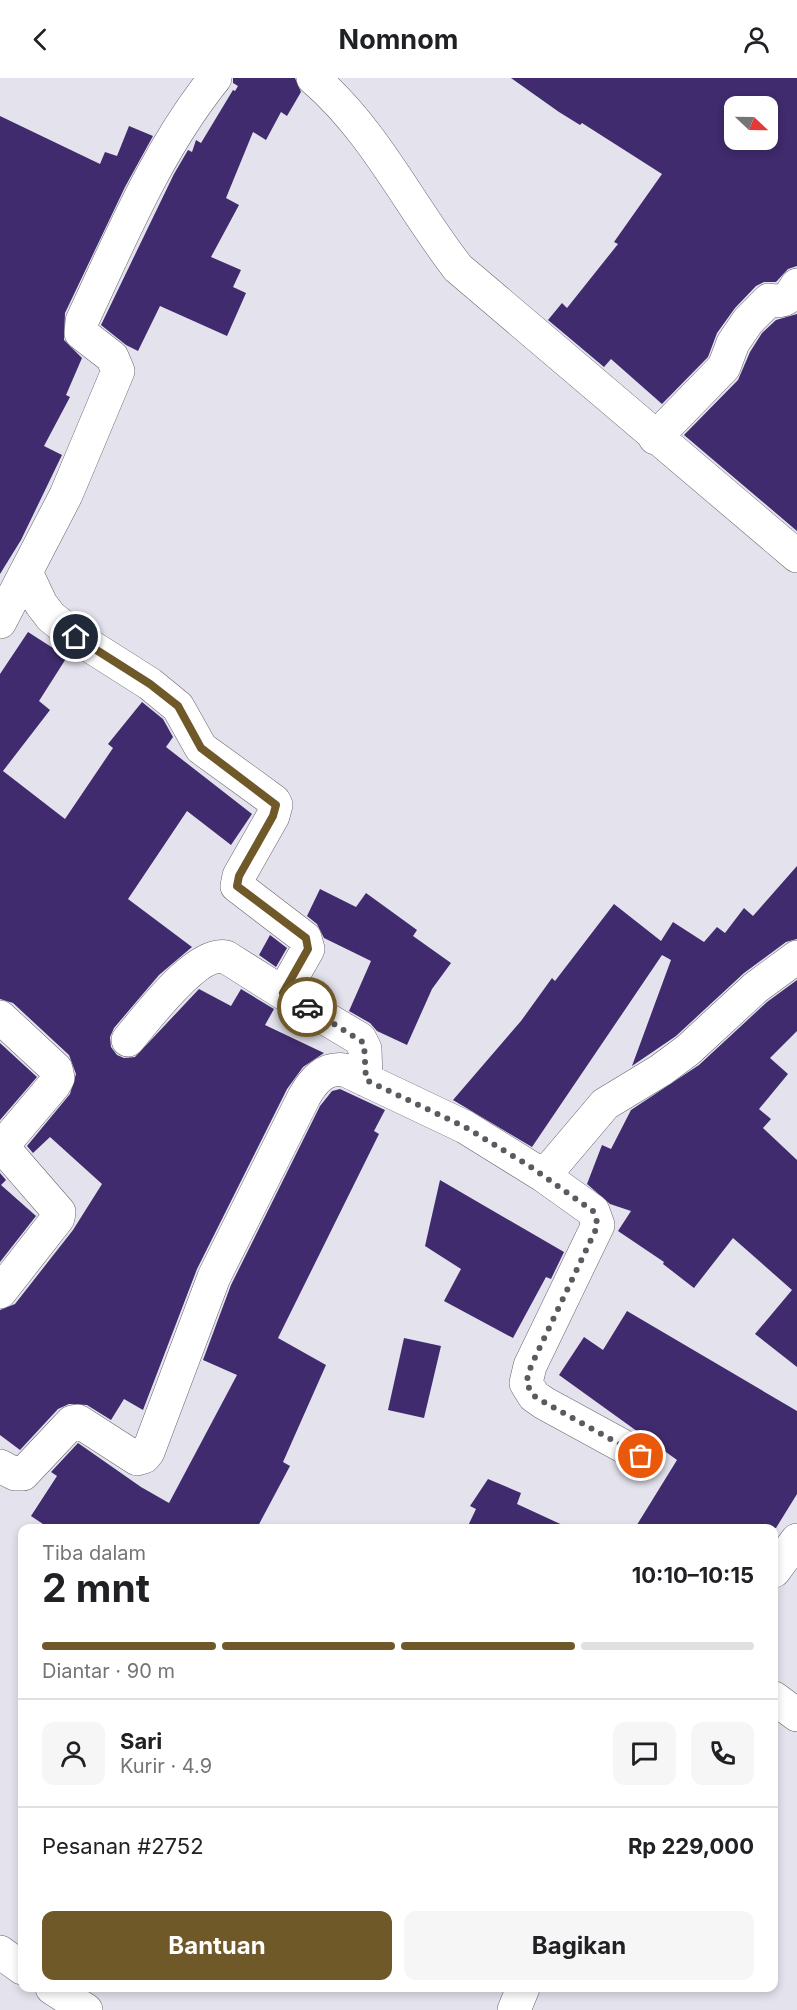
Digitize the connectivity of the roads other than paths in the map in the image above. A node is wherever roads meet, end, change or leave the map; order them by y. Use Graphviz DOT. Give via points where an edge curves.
graph roads {
  1 [pos="215,78"];
  2 [pos="313,78"];
  3 [pos="797,285"];
  4 [pos="655,438"];
  5 [pos="797,556"];
  6 [pos="26,573"];
  7 [pos="0,622"];
  8 [pos="797,957"];
  9 [pos="283,993"];
  10 [pos="0,1017"];
  11 [pos="128,1040"];
  12 [pos="366,1080"];
  13 [pos="544,1176"];
  14 [pos="0,1292"];
  15 [pos="641,1456"];
  16 [pos="0,1466"];
  17 [pos="797,1540"];
  18 [pos="778,1566"];
  19 [pos="778,1701"];
  20 [pos="797,1715"];
  21 [pos="0,1952"];
  22 [pos="18,1965"];
  23 [pos="58,1992"];
  24 [pos="92,1992"];
  25 [pos="521,1992"];
  26 [pos="87,2010"];
  27 [pos="514,2010"];
  1 -- 6 [label="street" via="191,108 160,164 82,321 81,333 112,357 118,371 66,495"];
  2 -- 4 [label="street" via="355,121 458,268"];
  3 -- 4 [label="street" via="789,298 780,302 769,300 748,321 733,343 724,367"];
  4 -- 5 [label="street"];
  6 -- 7 [label="street"];
  6 -- 9 [label="street" via="51,616 178,706 201,748 276,805 237,883 241,891 306,938 308,949"];
  8 -- 13 [label="street" via="755,988 679,1057 606,1104"];
  9 -- 11 [label="street" via="226,957 216,957 191,970"];
  9 -- 12 [label="street" via="360,1038 365,1048"];
  10 -- 14 [label="street" via="56,1069 54,1085 4,1144 59,1212"];
  12 -- 13 [label="street" via="465,1127"];
  12 -- 16 [label="street" via="332,1070 313,1082 214,1277 144,1457 137,1459 78,1421 72,1422 23,1474"];
  13 -- 15 [label="street" via="593,1211 598,1225 526,1383 534,1396"];
  17 -- 18 [label="street"];
  19 -- 20 [label="street"];
  21 -- 22 [label="street"];
  23 -- 26 [label="street"];
  24 -- 26 [label="street"];
  25 -- 27 [label="street"];
}
